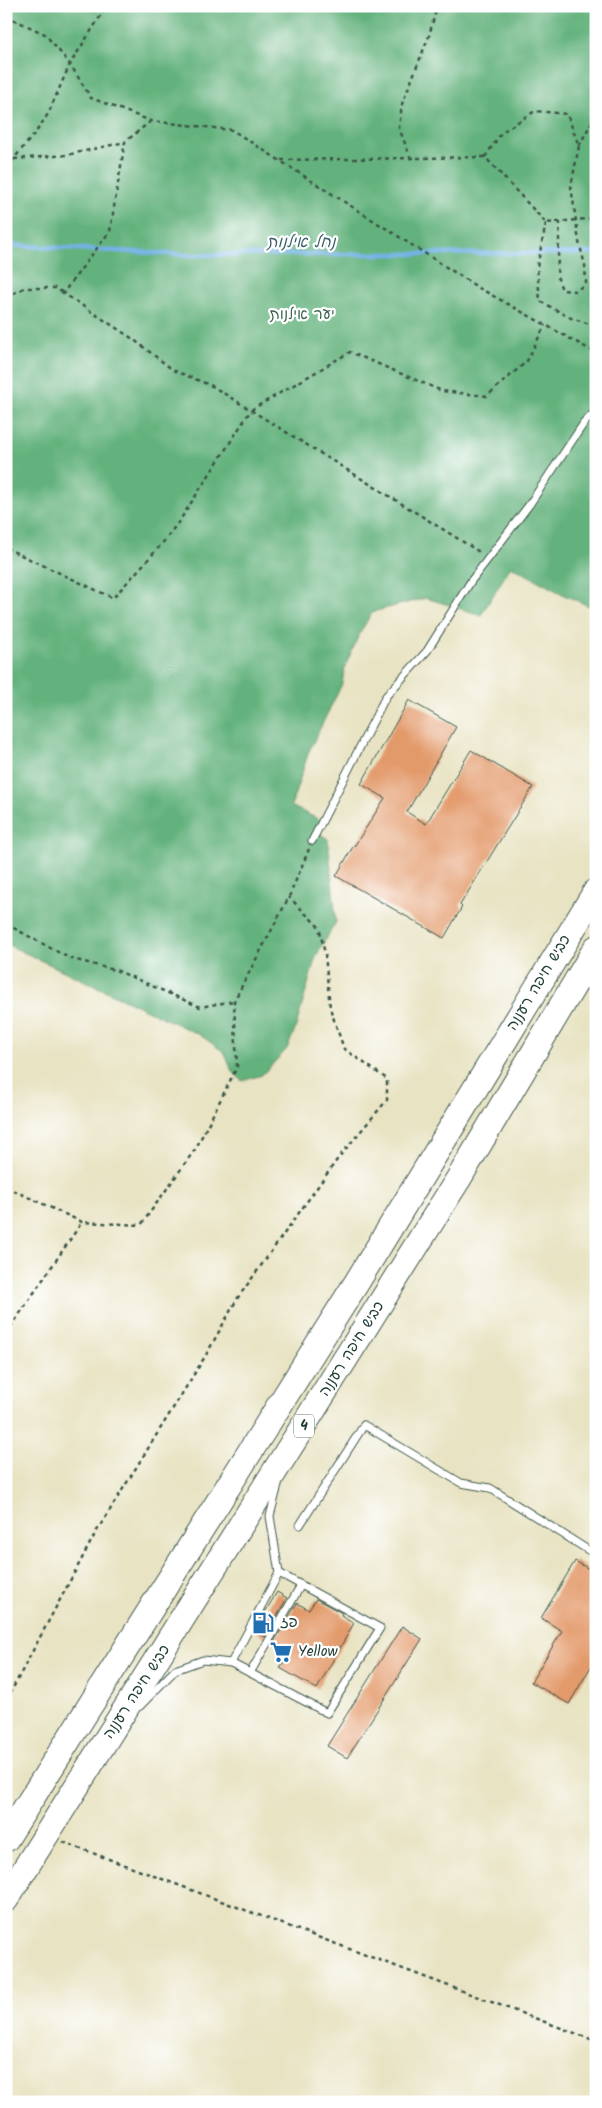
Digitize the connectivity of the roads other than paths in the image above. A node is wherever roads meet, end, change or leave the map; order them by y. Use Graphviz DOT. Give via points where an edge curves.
graph roads {
  1 [pos="596,411"];
  2 [pos="312,841"];
  3 [pos="596,891"];
  4 [pos="596,948"];
  5 [pos="287,1453"];
  6 [pos="300,1524"];
  7 [pos="596,1555"];
  8 [pos="279,1573"];
  9 [pos="301,1585"];
  10 [pos="231,1662"];
  11 [pos="250,1673"];
  12 [pos="136,1710"];
  13 [pos="129,1717"];
  14 [pos="103,1744"];
  15 [pos="6,1839"];
  16 [pos="6,1899"];
  1 -- 2 [label="lane" via="584,423 471,581 427,651 386,696"];
  3 -- 15 [label="highway, כביש חיפה רעננה / 4" via="357,1282"];
  4 -- 5 [label="highway, כביש חיפה רעננה / 4" via="459,1178"];
  5 -- 8 [label="lane" via="270,1516"];
  5 -- 14 [label="highway, כביש חיפה רעננה / 4"];
  6 -- 7 [label="lane" via="364,1424 460,1483 490,1488"];
  8 -- 9 [label="lane"];
  8 -- 10 [label="lane"];
  9 -- 11 [label="lane"];
  9 -- 11 [label="lane" via="380,1628 328,1713"];
  10 -- 11 [label="lane"];
  10 -- 12 [label="lane" via="203,1660 175,1670"];
  13 -- 14 [label="lane"];
  14 -- 16 [label="highway, כביש חיפה רעננה / 4"];
}
